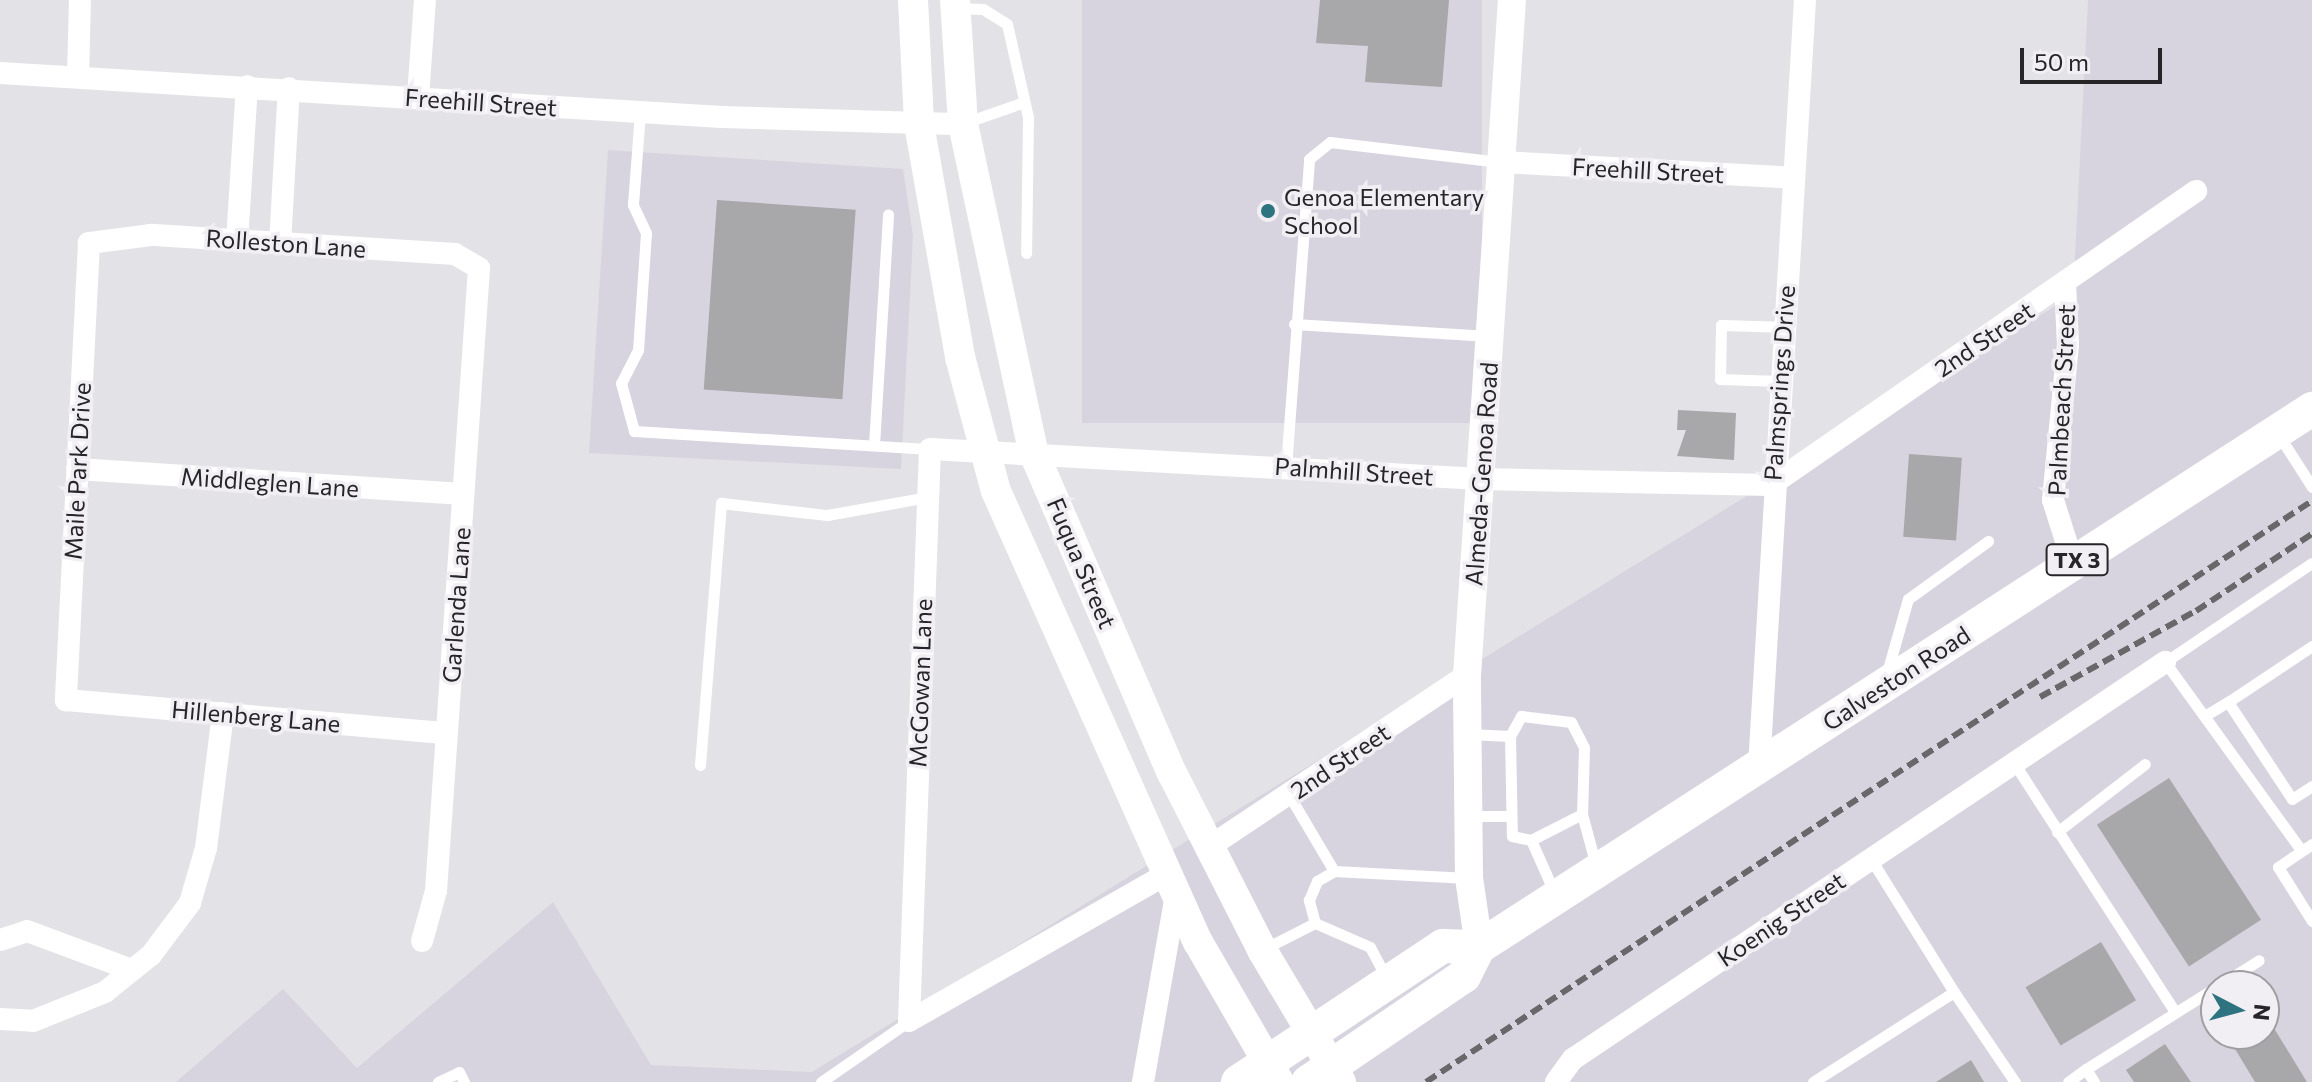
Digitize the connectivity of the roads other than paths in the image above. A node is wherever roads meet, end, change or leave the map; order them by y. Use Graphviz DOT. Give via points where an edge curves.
graph roads {
  1 [pos="80,0"];
  2 [pos="425,0"];
  3 [pos="913,0"];
  4 [pos="1512,0"];
  5 [pos="1805,0"];
  6 [pos="955,4"];
  7 [pos="0,73"];
  8 [pos="78,75"];
  9 [pos="247,86"];
  10 [pos="289,88"];
  11 [pos="418,97"];
  12 [pos="1024,102"];
  13 [pos="640,113"];
  14 [pos="919,124"];
  15 [pos="963,124"];
  16 [pos="1502,162"];
  17 [pos="1793,178"];
  18 [pos="2196,191"];
  19 [pos="888,214"];
  20 [pos="237,240"];
  21 [pos="89,243"];
  22 [pos="280,243"];
  23 [pos="1026,253"];
  24 [pos="479,268"];
  25 [pos="2065,283"];
  26 [pos="1294,324"];
  27 [pos="1783,327"];
  28 [pos="1491,336"];
  29 [pos="1779,381"];
  30 [pos="2312,409"];
  31 [pos="2278,434"];
  32 [pos="874,445"];
  33 [pos="930,449"];
  34 [pos="984,451"];
  35 [pos="1033,451"];
  36 [pos="1286,467"];
  37 [pos="77,469"];
  38 [pos="1481,479"];
  39 [pos="1771,485"];
  40 [pos="2312,487"];
  41 [pos="463,494"];
  42 [pos="928,497"];
  43 [pos="1988,541"];
  44 [pos="2073,563"];
  45 [pos="2312,563"];
  46 [pos="2312,646"];
  47 [pos="2165,662"];
  48 [pos="1467,675"];
  49 [pos="1885,685"];
  50 [pos="66,700"];
  51 [pos="2228,702"];
  52 [pos="223,713"];
  53 [pos="2206,715"];
  54 [pos="447,733"];
  55 [pos="1468,734"];
  56 [pos="1510,736"];
  57 [pos="2014,763"];
  58 [pos="2145,764"];
  59 [pos="700,765"];
  60 [pos="1759,767"];
  61 [pos="2312,786"];
  62 [pos="1289,795"];
  63 [pos="1582,814"];
  64 [pos="1468,816"];
  65 [pos="1507,816"];
  66 [pos="2057,832"];
  67 [pos="1531,840"];
  68 [pos="1212,845"];
  69 [pos="2306,847"];
  70 [pos="1871,859"];
  71 [pos="1334,871"];
  72 [pos="1598,871"];
  73 [pos="1469,878"];
  74 [pos="1174,881"];
  75 [pos="1556,897"];
  76 [pos="2312,921"];
  77 [pos="1315,923"];
  78 [pos="0,940"];
  79 [pos="422,941"];
  80 [pos="1479,947"];
  81 [pos="1262,950"];
  82 [pos="2259,960"];
  83 [pos="132,970"];
  84 [pos="1389,982"];
  85 [pos="1954,992"];
  86 [pos="2173,1009"];
  87 [pos="0,1019"];
  88 [pos="909,1021"];
  89 [pos="1309,1031"];
  90 [pos="2086,1069"];
  91 [pos="1272,1072"];
  92 [pos="1327,1077"];
  93 [pos="438,1082"];
  94 [pos="464,1082"];
  95 [pos="821,1082"];
  96 [pos="1143,1082"];
  97 [pos="1238,1082"];
  98 [pos="1556,1082"];
  99 [pos="1813,1082"];
  100 [pos="2015,1082"];
  101 [pos="2068,1082"];
  102 [pos="2094,1082"];
  1 -- 8 [label="street"];
  2 -- 11 [label="street"];
  3 -- 14 [label="main road"];
  4 -- 16 [label="street, Almeda-Genoa Road"];
  5 -- 17 [label="street, Palmsprings Drive"];
  6 -- 12 [label="lane" via="983,9 1007,24"];
  6 -- 15 [label="main road, Fuqua Street"];
  7 -- 8 [label="street, Freehill Street"];
  8 -- 9 [label="street, Freehill Street"];
  9 -- 10 [label="street, Freehill Street"];
  9 -- 20 [label="street"];
  10 -- 11 [label="street, Freehill Street"];
  10 -- 22 [label="street"];
  11 -- 13 [label="street, Freehill Street"];
  12 -- 15 [label="lane"];
  12 -- 23 [label="lane"];
  13 -- 14 [label="street, Freehill Street"];
  13 -- 32 [label="lane" via="633,205 646,233 638,350 621,383 634,431"];
  14 -- 15 [label="street, Freehill Street"];
  14 -- 34 [label="main road"];
  15 -- 35 [label="main road, Fuqua Street"];
  16 -- 17 [label="street, Freehill Street"];
  16 -- 26 [label="lane" via="1330,142 1309,159 1301,198"];
  16 -- 28 [label="street, Almeda-Genoa Road"];
  17 -- 27 [label="street, Palmsprings Drive"];
  18 -- 25 [label="street, 2nd Street"];
  19 -- 32 [label="lane"];
  20 -- 21 [label="street, Rolleston Lane" via="151,235"];
  20 -- 22 [label="street, Rolleston Lane"];
  21 -- 37 [label="street, Maile Park Drive"];
  22 -- 24 [label="street, Rolleston Lane" via="455,254"];
  24 -- 41 [label="street, Garlenda Lane"];
  25 -- 39 [label="street, 2nd Street"];
  25 -- 44 [label="street, Palmbeach Street" via="2068,344 2053,500"];
  26 -- 28 [label="lane"];
  26 -- 36 [label="lane"];
  27 -- 29 [label="street, Palmsprings Drive"];
  27 -- 29 [label="lane" via="1721,325 1720,379"];
  28 -- 38 [label="street, Almeda-Genoa Road"];
  29 -- 39 [label="street, Palmsprings Drive"];
  30 -- 31 [label="main road, Galveston Road / TX 3"];
  31 -- 40 [label="lane"];
  31 -- 44 [label="main road, Galveston Road / TX 3"];
  32 -- 33 [label="lane"];
  33 -- 34 [label="street"];
  33 -- 42 [label="street, McGowan Lane"];
  34 -- 35 [label="street"];
  34 -- 74 [label="main road" via="1024,563"];
  35 -- 36 [label="street, Palmhill Street"];
  35 -- 68 [label="main road, Fuqua Street" via="1172,773"];
  36 -- 38 [label="street, Palmhill Street"];
  37 -- 41 [label="street, Middleglen Lane"];
  37 -- 50 [label="street, Maile Park Drive"];
  38 -- 39 [label="street, Palmhill Street"];
  38 -- 48 [label="street, Almeda-Genoa Road"];
  39 -- 60 [label="street, Palmsprings Drive"];
  41 -- 54 [label="street, Garlenda Lane"];
  42 -- 59 [label="lane" via="827,515 721,503"];
  42 -- 88 [label="street, McGowan Lane"];
  43 -- 49 [label="lane" via="1908,599"];
  44 -- 49 [label="main road, Galveston Road / TX 3"];
  45 -- 47 [label="lane"];
  46 -- 51 [label="lane"];
  47 -- 53 [label="lane"];
  47 -- 57 [label="street, Koenig Street"];
  48 -- 55 [label="street, Almeda-Genoa Road"];
  48 -- 62 [label="street, 2nd Street"];
  49 -- 60 [label="main road, Galveston Road / TX 3"];
  50 -- 52 [label="street, Hillenberg Lane"];
  51 -- 53 [label="lane"];
  51 -- 61 [label="lane" via="2292,799"];
  52 -- 54 [label="street, Hillenberg Lane"];
  52 -- 83 [label="street" via="206,848 190,903"];
  53 -- 69 [label="lane"];
  54 -- 79 [label="street, Garlenda Lane" via="436,891"];
  55 -- 56 [label="lane"];
  55 -- 64 [label="street, Almeda-Genoa Road"];
  56 -- 63 [label="lane" via="1521,716 1562,716 1580,732"];
  56 -- 65 [label="lane"];
  57 -- 66 [label="lane"];
  57 -- 70 [label="street, Koenig Street"];
  58 -- 66 [label="lane"];
  60 -- 72 [label="main road, Galveston Road / TX 3"];
  62 -- 68 [label="street, 2nd Street"];
  62 -- 71 [label="lane"];
  63 -- 67 [label="lane"];
  63 -- 72 [label="lane"];
  64 -- 65 [label="lane"];
  64 -- 73 [label="street, Almeda-Genoa Road"];
  65 -- 67 [label="lane" via="1512,836"];
  66 -- 86 [label="lane"];
  67 -- 75 [label="lane"];
  68 -- 81 [label="main road, Fuqua Street"];
  69 -- 76 [label="lane" via="2278,867"];
  70 -- 85 [label="lane"];
  70 -- 98 [label="street, Koenig Street" via="1573,1059"];
  71 -- 73 [label="lane"];
  71 -- 77 [label="lane" via="1317,881 1309,900"];
  72 -- 75 [label="main road, Galveston Road / TX 3"];
  73 -- 80 [label="street, Almeda-Genoa Road"];
  74 -- 88 [label="street"];
  74 -- 91 [label="main road" via="1198,942"];
  74 -- 96 [label="street"];
  75 -- 80 [label="main road, Galveston Road / TX 3"];
  77 -- 81 [label="lane"];
  77 -- 84 [label="lane" via="1370,947"];
  78 -- 83 [label="street" via="27,931"];
  80 -- 84 [label="main road" via="1443,946"];
  80 -- 92 [label="main road, Galveston Road / TX 3" via="1464,976"];
  81 -- 89 [label="main road, Fuqua Street"];
  82 -- 86 [label="lane"];
  83 -- 87 [label="street" via="105,992 33,1021"];
  84 -- 89 [label="main road"];
  85 -- 99 [label="lane"];
  85 -- 100 [label="lane"];
  86 -- 90 [label="lane"];
  88 -- 95 [label="lane"];
  89 -- 91 [label="main road"];
  89 -- 92 [label="main road, Fuqua Street"];
  90 -- 101 [label="lane"];
  90 -- 102 [label="lane"];
  91 -- 97 [label="main road"];
  93 -- 94 [label="lane" via="459,1072"];
}
